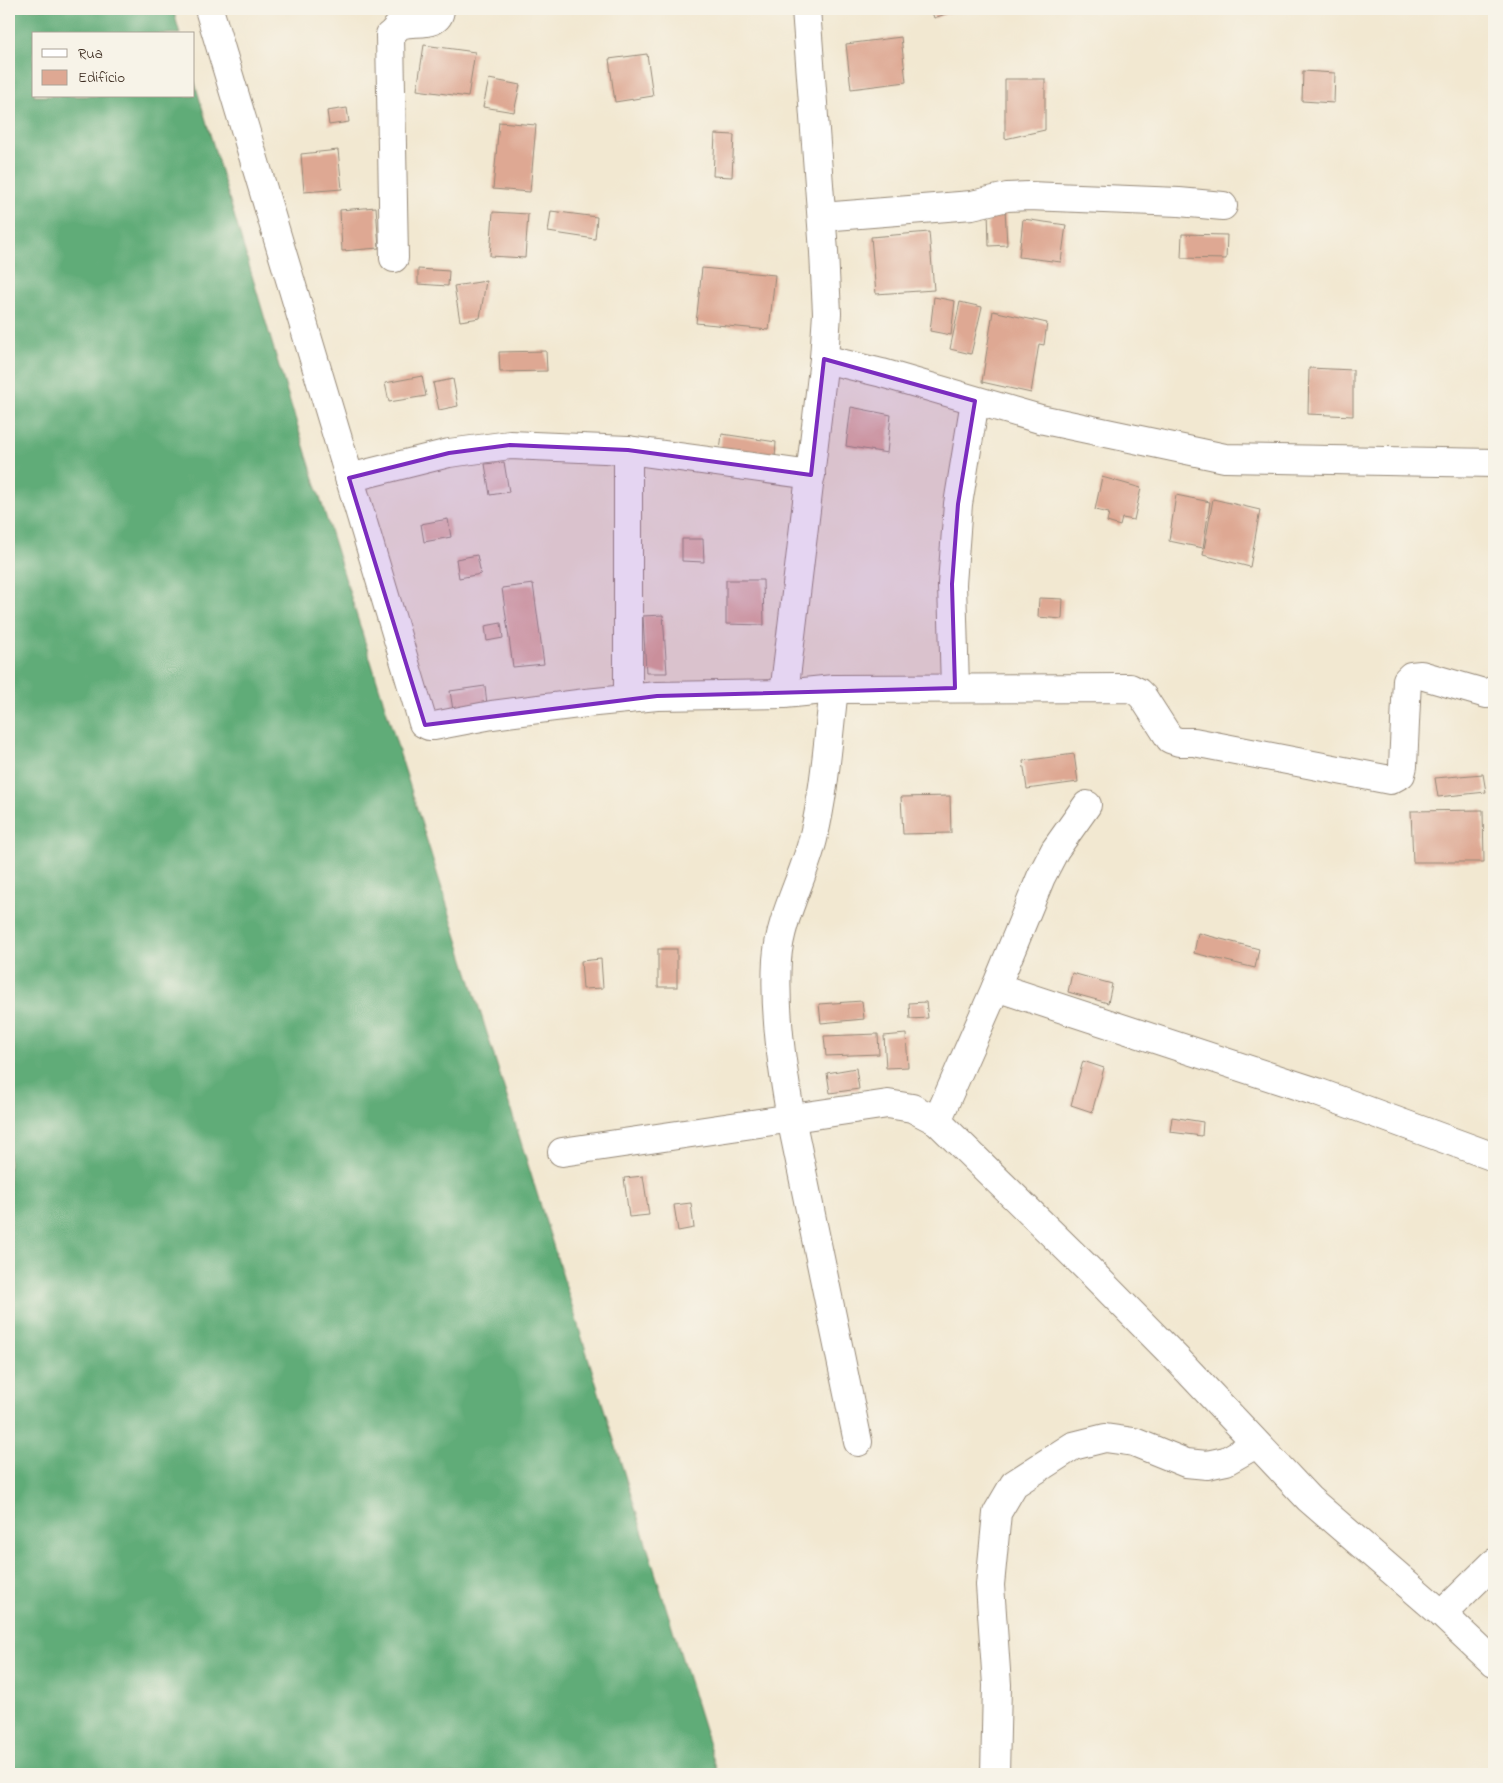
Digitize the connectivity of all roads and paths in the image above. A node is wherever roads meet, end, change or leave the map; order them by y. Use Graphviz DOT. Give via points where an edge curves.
graph roads {
  1 [pos="209,9"];
  2 [pos="440,9"];
  3 [pos="806,9"];
  4 [pos="1223,206"];
  5 [pos="822,217"];
  6 [pos="394,258"];
  7 [pos="824,359"];
  8 [pos="976,400"];
  9 [pos="628,450"];
  10 [pos="1494,463"];
  11 [pos="811,475"];
  12 [pos="349,478"];
  13 [pos="955,688"];
  14 [pos="834,689"];
  15 [pos="1494,690"];
  16 [pos="784,694"];
  17 [pos="628,699"];
  18 [pos="1088,805"];
  19 [pos="996,987"];
  20 [pos="791,1118"];
  21 [pos="937,1121"];
  22 [pos="562,1152"];
  23 [pos="1494,1157"];
  24 [pos="858,1442"];
  25 [pos="1256,1444"];
  26 [pos="1494,1563"];
  27 [pos="1442,1614"];
  28 [pos="1494,1663"];
  29 [pos="995,1774"];
  1 -- 12 [label="street"];
  2 -- 6 [label="street" via="435,20 399,26 390,35"];
  3 -- 5 [label="street"];
  4 -- 5 [label="street" via="1029,196 972,205"];
  5 -- 7 [label="street" via="826,313"];
  7 -- 8 [label="street"];
  7 -- 11 [label="street"];
  8 -- 10 [label="street" via="1040,419 1225,458"];
  8 -- 13 [label="street" via="958,504 952,584"];
  9 -- 11 [label="street"];
  9 -- 12 [label="street" via="510,445 449,453"];
  9 -- 17 [label="street"];
  11 -- 16 [label="street"];
  12 -- 17 [label="street" via="425,725"];
  13 -- 14 [label="street"];
  13 -- 15 [label="street" via="1130,688 1143,698 1170,739 1390,780 1400,774 1403,766 1406,680 1421,675 1487,694"];
  14 -- 16 [label="street"];
  14 -- 20 [label="street" via="822,795 813,841 784,921 777,959 782,1067"];
  16 -- 17 [label="street"];
  18 -- 19 [label="street" via="1055,850"];
  19 -- 21 [label="street"];
  19 -- 23 [label="street" via="1317,1092"];
  20 -- 21 [label="street" via="888,1104 912,1108"];
  20 -- 22 [label="street"];
  20 -- 24 [label="street"];
  21 -- 25 [label="street" via="1090,1270"];
  25 -- 27 [label="street" via="1309,1499"];
  25 -- 29 [label="street" via="1226,1461 1207,1465 1186,1464 1134,1442 1105,1438 1073,1446 1014,1484 997,1513 990,1585 996,1685"];
  26 -- 27 [label="street"];
  27 -- 28 [label="street"];
}
